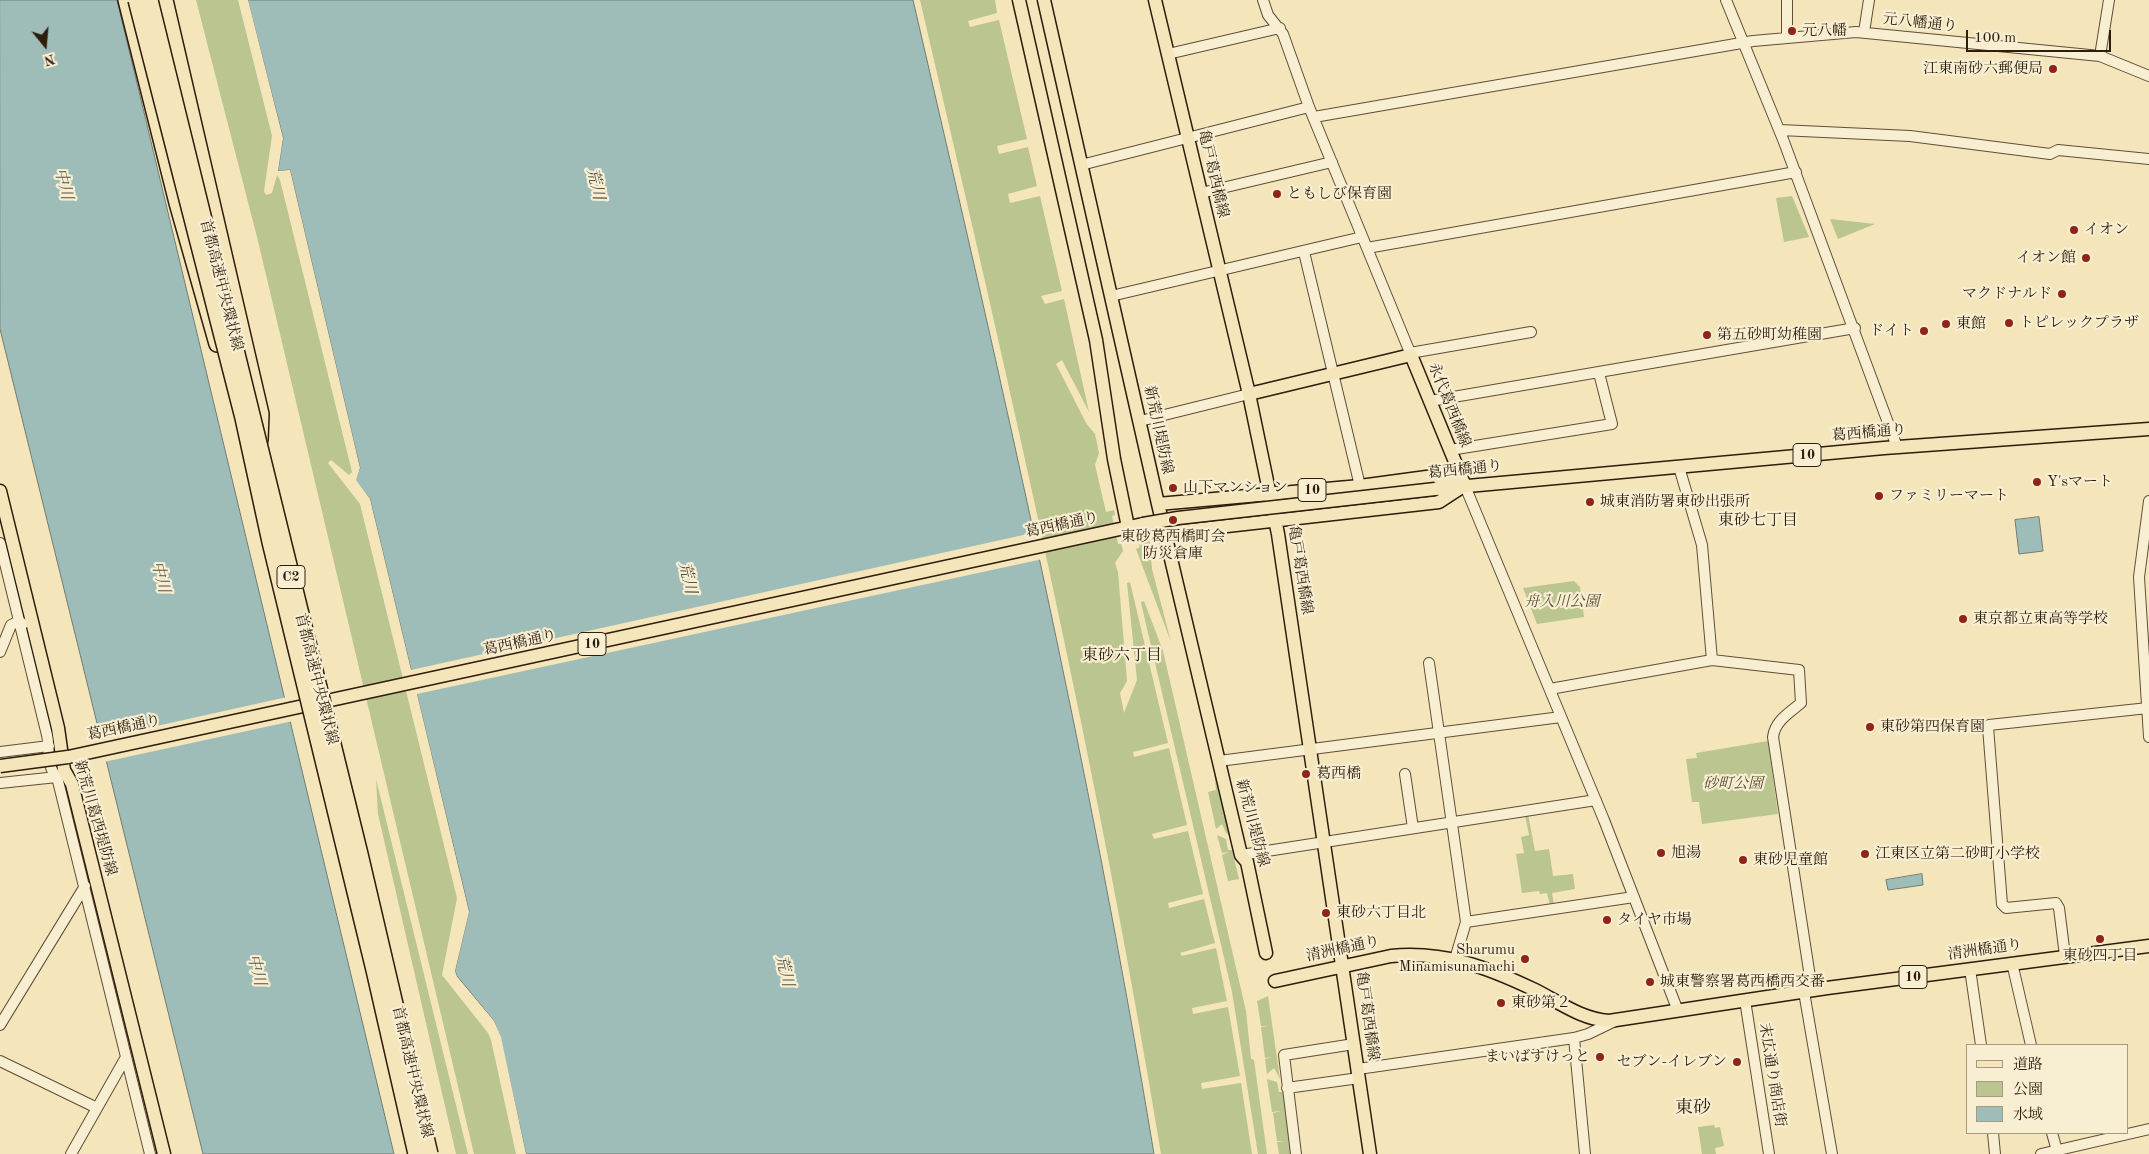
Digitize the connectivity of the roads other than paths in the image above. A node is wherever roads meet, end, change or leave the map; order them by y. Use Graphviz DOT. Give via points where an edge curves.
graph roads {
  1 [pos="126,0"];
  2 [pos="136,0"];
  3 [pos="150,0"];
  4 [pos="164,0"];
  5 [pos="1019,0"];
  6 [pos="1044,0"];
  7 [pos="1155,0"];
  8 [pos="1263,0"];
  9 [pos="1726,0"];
  10 [pos="1787,0"];
  11 [pos="1869,0"];
  12 [pos="2109,0"];
  13 [pos="1280,28"];
  14 [pos="1864,32"];
  15 [pos="1787,37"];
  16 [pos="1743,43"];
  17 [pos="1168,54"];
  18 [pos="2100,56"];
  19 [pos="2149,76"];
  20 [pos="1310,107"];
  21 [pos="1314,117"];
  22 [pos="1780,130"];
  23 [pos="1188,138"];
  24 [pos="2149,159"];
  25 [pos="1332,162"];
  26 [pos="1081,166"];
  27 [pos="1796,172"];
  28 [pos="1201,192"];
  29 [pos="1362,237"];
  30 [pos="1367,248"];
  31 [pos="1304,252"];
  32 [pos="1219,270"];
  33 [pos="1111,296"];
  34 [pos="1855,328"];
  35 [pos="1531,332"];
  36 [pos="1410,354"];
  37 [pos="1599,373"];
  38 [pos="1332,374"];
  39 [pos="1249,394"];
  40 [pos="1430,401"];
  41 [pos="243,418"];
  42 [pos="1140,421"];
  43 [pos="2149,429"];
  44 [pos="260,441"];
  45 [pos="1897,447"];
  46 [pos="1450,450"];
  47 [pos="1679,467"];
  48 [pos="1360,486"];
  49 [pos="1465,486"];
  50 [pos="0,491"];
  51 [pos="1270,493"];
  52 [pos="2149,501"];
  53 [pos="1158,504"];
  54 [pos="1276,521"];
  55 [pos="1121,529"];
  56 [pos="1166,533"];
  57 [pos="0,543"];
  58 [pos="19,621"];
  59 [pos="36,637"];
  60 [pos="0,652"];
  61 [pos="1712,660"];
  62 [pos="1429,662"];
  63 [pos="1550,689"];
  64 [pos="2148,708"];
  65 [pos="1561,717"];
  66 [pos="1439,734"];
  67 [pos="2149,737"];
  68 [pos="49,746"];
  69 [pos="1311,750"];
  70 [pos="0,752"];
  71 [pos="1219,761"];
  72 [pos="0,766"];
  73 [pos="1405,774"];
  74 [pos="58,777"];
  75 [pos="0,783"];
  76 [pos="1596,800"];
  77 [pos="1451,822"];
  78 [pos="1413,828"];
  79 [pos="1324,842"];
  80 [pos="1241,855"];
  81 [pos="85,886"];
  82 [pos="1634,897"];
  83 [pos="1466,922"];
  84 [pos="2149,946"];
  85 [pos="1266,952"];
  86 [pos="2065,956"];
  87 [pos="1455,959"];
  88 [pos="2012,963"];
  89 [pos="1343,965"];
  90 [pos="1970,969"];
  91 [pos="1274,981"];
  92 [pos="1808,991"];
  93 [pos="1745,1000"];
  94 [pos="1678,1011"];
  95 [pos="1616,1020"];
  96 [pos="0,1025"];
  97 [pos="1574,1038"];
  98 [pos="1354,1044"];
  99 [pos="1981,1044"];
  100 [pos="2031,1044"];
  101 [pos="126,1057"];
  102 [pos="0,1061"];
  103 [pos="1359,1074"];
  104 [pos="1287,1088"];
  105 [pos="97,1108"];
  106 [pos="2149,1129"];
  107 [pos="1992,1134"];
  108 [pos="2052,1134"];
  109 [pos="2057,1152"];
  110 [pos="71,1154"];
  111 [pos="150,1154"];
  112 [pos="164,1154"];
  113 [pos="416,1154"];
  114 [pos="430,1154"];
  115 [pos="1296,1154"];
  116 [pos="1370,1154"];
  117 [pos="1585,1154"];
  118 [pos="1769,1154"];
  119 [pos="1832,1154"];
  120 [pos="1995,1154"];
  121 [pos="2041,1154"];
  1 -- 41 [label="highway, bridge" via="177,203 230,390"];
  2 -- 41 [label="highway, 首都高速中央環状線 / C2, bridge"];
  3 -- 44 [label="highway, 首都高速中央環状線 / C2, bridge"];
  4 -- 44 [label="highway" via="261,414"];
  5 -- 55 [label="main road" via="1096,340"];
  6 -- 26 [label="main road, 新荒川堤防線"];
  7 -- 17 [label="main road, 亀戸葛西橋線"];
  8 -- 13 [label="street" via="1268,15"];
  9 -- 16 [label="street"];
  10 -- 15 [label="street"];
  11 -- 14 [label="street"];
  12 -- 18 [label="street"];
  13 -- 17 [label="street"];
  13 -- 20 [label="street"];
  14 -- 15 [label="street, 元八幡通り"];
  14 -- 18 [label="street, 元八幡通り"];
  15 -- 16 [label="street, 元八幡通り"];
  16 -- 21 [label="street, 元八幡通り"];
  16 -- 22 [label="street"];
  17 -- 23 [label="main road, 亀戸葛西橋線"];
  18 -- 19 [label="street, 元八幡通り"];
  20 -- 21 [label="street"];
  20 -- 23 [label="street"];
  21 -- 25 [label="street"];
  22 -- 24 [label="street" via="1910,136 2050,154 2058,150"];
  22 -- 27 [label="street"];
  23 -- 26 [label="street"];
  23 -- 28 [label="main road, 亀戸葛西橋線"];
  25 -- 28 [label="street"];
  25 -- 29 [label="street"];
  26 -- 33 [label="main road, 新荒川堤防線"];
  27 -- 30 [label="street"];
  27 -- 34 [label="street"];
  28 -- 32 [label="main road, 亀戸葛西橋線"];
  29 -- 30 [label="street"];
  29 -- 31 [label="street"];
  30 -- 36 [label="street"];
  31 -- 32 [label="street"];
  31 -- 38 [label="street"];
  32 -- 33 [label="street"];
  32 -- 39 [label="main road, 亀戸葛西橋線"];
  33 -- 42 [label="main road, 新荒川堤防線"];
  34 -- 37 [label="street"];
  34 -- 45 [label="street"];
  35 -- 36 [label="street"];
  36 -- 38 [label="main road, 永代葛西橋線"];
  36 -- 40 [label="main road, 永代葛西橋線"];
  37 -- 40 [label="street"];
  37 -- 46 [label="street" via="1612,424"];
  38 -- 39 [label="main road, 永代葛西橋線"];
  38 -- 48 [label="street"];
  39 -- 42 [label="street"];
  39 -- 51 [label="main road, 亀戸葛西橋線"];
  40 -- 46 [label="main road, 永代葛西橋線"];
  41 -- 113 [label="highway, 首都高速中央環状線 / C2, bridge"];
  42 -- 53 [label="main road, 新荒川堤防線"];
  43 -- 45 [label="main road, 葛西橋通り / 10"];
  44 -- 114 [label="highway, 首都高速中央環状線 / C2, bridge"];
  45 -- 47 [label="main road, 葛西橋通り / 10"];
  46 -- 49 [label="main road, 永代葛西橋線"];
  47 -- 49 [label="main road, 葛西橋通り / 10"];
  47 -- 61 [label="street" via="1702,545"];
  48 -- 49 [label="main road, 10" via="1434,476"];
  48 -- 51 [label="main road, 10"];
  49 -- 54 [label="main road, 10" via="1439,502"];
  49 -- 55 [label="main road, 葛西橋通り / 10, bridge" via="1178,518"];
  49 -- 63 [label="street"];
  50 -- 59 [label="main road, 新荒川葛西堤防線"];
  51 -- 53 [label="main road, 10"];
  51 -- 54 [label="main road, 亀戸葛西橋線"];
  52 -- 64 [label="street" via="2139,565"];
  53 -- 56 [label="main road, 新荒川堤防線"];
  54 -- 56 [label="main road, 10"];
  54 -- 69 [label="main road, 亀戸葛西橋線"];
  55 -- 72 [label="main road, 葛西橋通り / 10, bridge" via="78,755"];
  56 -- 71 [label="main road, 新荒川堤防線"];
  57 -- 58 [label="street"];
  58 -- 59 [label="street"];
  58 -- 60 [label="street" via="11,625"];
  58 -- 68 [label="street"];
  59 -- 112 [label="main road, 新荒川葛西堤防線" via="58,728 64,770 72,784"];
  61 -- 63 [label="street"];
  61 -- 92 [label="street" via="1799,670 1800,703 1779,722 1773,737"];
  62 -- 66 [label="street"];
  63 -- 65 [label="street"];
  64 -- 67 [label="street"];
  64 -- 86 [label="street" via="1988,727 2002,904 2006,908 2056,903"];
  65 -- 66 [label="street"];
  65 -- 76 [label="street"];
  66 -- 69 [label="street"];
  66 -- 77 [label="street"];
  68 -- 70 [label="street"];
  68 -- 74 [label="street" via="52,772"];
  69 -- 71 [label="street"];
  69 -- 79 [label="main road, 亀戸葛西橋線"];
  71 -- 80 [label="main road, 新荒川堤防線"];
  73 -- 78 [label="street"];
  74 -- 75 [label="street"];
  74 -- 81 [label="street"];
  76 -- 77 [label="street"];
  76 -- 82 [label="street"];
  77 -- 78 [label="street"];
  77 -- 83 [label="street"];
  78 -- 79 [label="street"];
  79 -- 80 [label="street"];
  79 -- 89 [label="main road, 亀戸葛西橋線"];
  80 -- 85 [label="main road, 新荒川堤防線" via="1247,862"];
  81 -- 96 [label="street"];
  81 -- 101 [label="street"];
  82 -- 83 [label="street"];
  82 -- 94 [label="street"];
  83 -- 87 [label="street"];
  84 -- 86 [label="main road, 清洲橋通り / 10"];
  86 -- 88 [label="main road, 清洲橋通り / 10"];
  87 -- 89 [label="main road, 清洲橋通り / 10" via="1410,954"];
  87 -- 95 [label="main road, 清洲橋通り / 10" via="1517,982 1593,1019"];
  88 -- 90 [label="main road, 清洲橋通り / 10"];
  88 -- 100 [label="street"];
  89 -- 91 [label="main road, 清洲橋通り / 10"];
  89 -- 98 [label="main road, 亀戸葛西橋線"];
  90 -- 92 [label="main road, 清洲橋通り / 10"];
  90 -- 99 [label="street"];
  92 -- 93 [label="main road, 清洲橋通り / 10"];
  92 -- 119 [label="street"];
  93 -- 94 [label="main road, 清洲橋通り / 10"];
  93 -- 118 [label="street, 末広通り商店街"];
  94 -- 95 [label="main road, 清洲橋通り / 10"];
  95 -- 97 [label="street"];
  97 -- 103 [label="street"];
  97 -- 117 [label="street"];
  98 -- 103 [label="main road, 亀戸葛西橋線"];
  98 -- 104 [label="street" via="1284,1055"];
  101 -- 105 [label="street"];
  101 -- 111 [label="street"];
  102 -- 105 [label="street"];
  103 -- 104 [label="street"];
  103 -- 116 [label="main road, 亀戸葛西橋線"];
  104 -- 115 [label="street"];
  105 -- 110 [label="street"];
  106 -- 109 [label="street"];
  107 -- 120 [label="street"];
  108 -- 109 [label="street"];
  109 -- 121 [label="street"];
}
